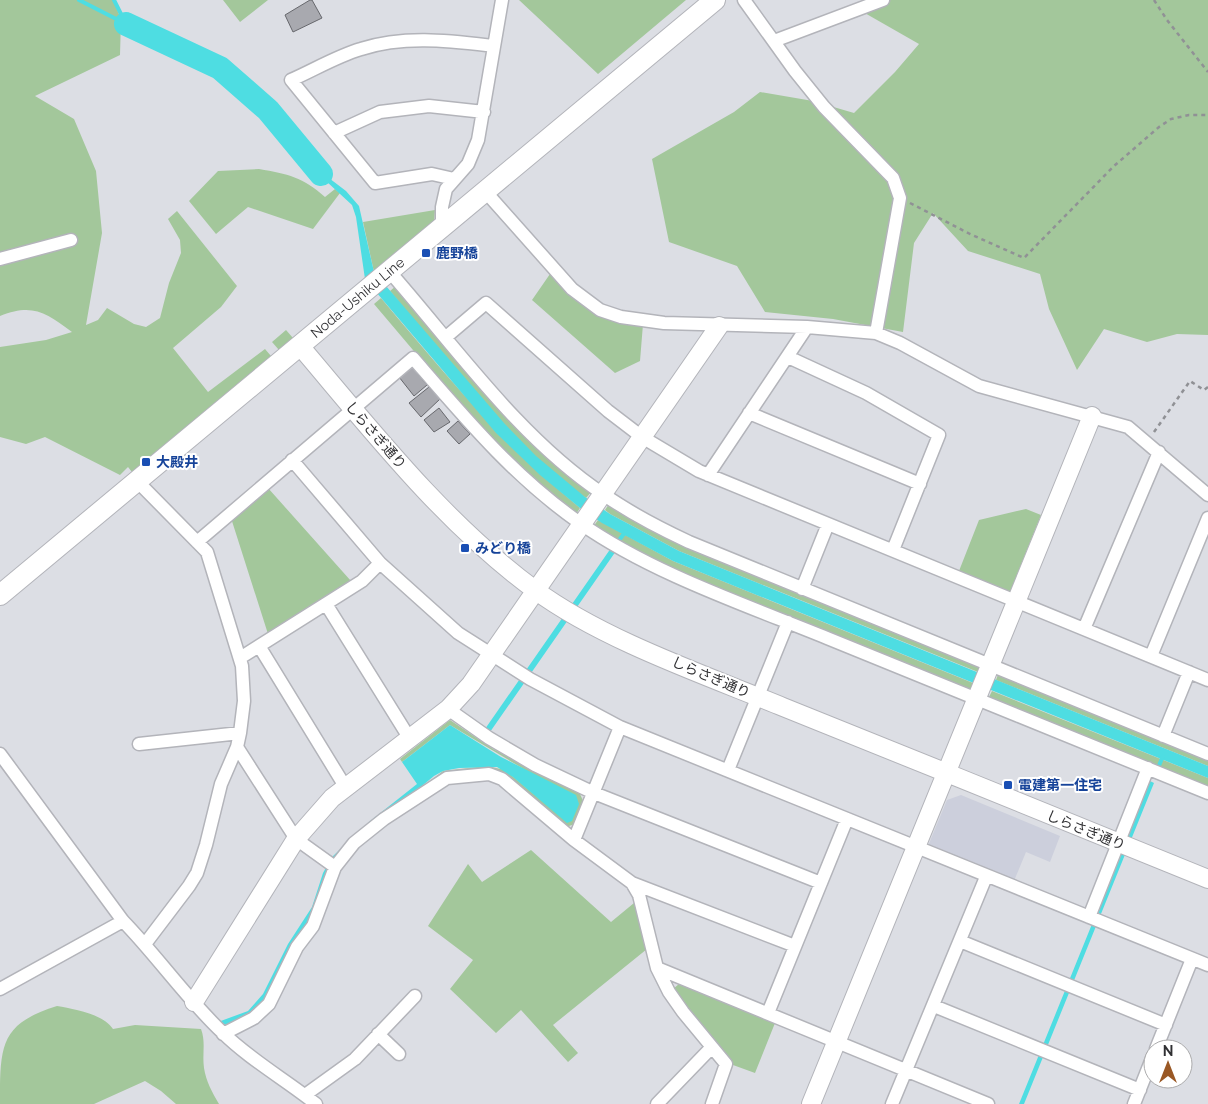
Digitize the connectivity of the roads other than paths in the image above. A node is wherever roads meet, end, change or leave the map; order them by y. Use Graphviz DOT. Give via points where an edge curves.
graph roads {
  1 [pos="502,0"];
  2 [pos="715,0"];
  3 [pos="744,0"];
  4 [pos="883,0"];
  5 [pos="774,41"];
  6 [pos="494,46"];
  7 [pos="484,112"];
  8 [pos="334,133"];
  9 [pos="454,179"];
  10 [pos="484,190"];
  11 [pos="442,225"];
  12 [pos="71,240"];
  13 [pos="0,260"];
  14 [pos="380,278"];
  15 [pos="719,326"];
  16 [pos="806,327"];
  17 [pos="876,333"];
  18 [pos="446,337"];
  19 [pos="300,346"];
  20 [pos="788,357"];
  21 [pos="353,409"];
  22 [pos="749,413"];
  23 [pos="1092,416"];
  24 [pos="642,437"];
  25 [pos="1159,452"];
  26 [pos="292,460"];
  27 [pos="708,475"];
  28 [pos="137,482"];
  29 [pos="920,484"];
  30 [pos="1208,495"];
  31 [pos="601,496"];
  32 [pos="1208,518"];
  33 [pos="583,522"];
  34 [pos="828,524"];
  35 [pos="197,542"];
  36 [pos="893,550"];
  37 [pos="380,563"];
  38 [pos="802,589"];
  39 [pos="536,591"];
  40 [pos="0,595"];
  41 [pos="1017,601"];
  42 [pos="326,604"];
  43 [pos="788,622"];
  44 [pos="1084,629"];
  45 [pos="259,646"];
  46 [pos="492,655"];
  47 [pos="1151,656"];
  48 [pos="240,658"];
  49 [pos="991,664"];
  50 [pos="1189,672"];
  51 [pos="1208,680"];
  52 [pos="758,696"];
  53 [pos="978,699"];
  54 [pos="448,709"];
  55 [pos="620,727"];
  56 [pos="240,733"];
  57 [pos="1163,736"];
  58 [pos="410,740"];
  59 [pos="139,744"];
  60 [pos="237,747"];
  61 [pos="0,754"];
  62 [pos="1208,754"];
  63 [pos="1148,768"];
  64 [pos="728,770"];
  65 [pos="947,774"];
  66 [pos="346,788"];
  67 [pos="594,793"];
  68 [pos="1208,793"];
  69 [pos="847,819"];
  70 [pos="296,840"];
  71 [pos="574,840"];
  72 [pos="1118,842"];
  73 [pos="917,848"];
  74 [pos="335,867"];
  75 [pos="986,877"];
  76 [pos="1208,879"];
  77 [pos="632,883"];
  78 [pos="821,883"];
  79 [pos="1089,917"];
  80 [pos="123,921"];
  81 [pos="960,941"];
  82 [pos="145,944"];
  83 [pos="795,946"];
  84 [pos="1192,959"];
  85 [pos="1208,965"];
  86 [pos="657,968"];
  87 [pos="0,989"];
  88 [pos="415,996"];
  89 [pos="194,1002"];
  90 [pos="934,1006"];
  91 [pos="768,1013"];
  92 [pos="1166,1025"];
  93 [pos="223,1034"];
  94 [pos="378,1034"];
  95 [pos="1160,1039"];
  96 [pos="838,1042"];
  97 [pos="711,1048"];
  98 [pos="399,1054"];
  99 [pos="907,1070"];
  100 [pos="1143,1082"];
  101 [pos="1140,1090"];
  102 [pos="305,1095"];
  103 [pos="316,1104"];
  104 [pos="658,1104"];
  105 [pos="712,1104"];
  106 [pos="811,1104"];
  107 [pos="892,1104"];
  108 [pos="988,1104"];
  109 [pos="1134,1104"];
  1 -- 6 [label="street"];
  2 -- 10 [label="main road, Noda-Ushiku Line"];
  3 -- 5 [label="street"];
  4 -- 5 [label="street"];
  5 -- 17 [label="street" via="824,107 893,178 900,198"];
  6 -- 7 [label="street"];
  6 -- 8 [label="street" via="410,40 362,49 291,80"];
  7 -- 8 [label="street" via="429,106 380,112"];
  7 -- 9 [label="street" via="474,152"];
  8 -- 9 [label="street" via="375,183 432,174"];
  9 -- 11 [label="street" via="443,196"];
  10 -- 11 [label="main road, Noda-Ushiku Line"];
  10 -- 15 [label="street" via="572,289 594,306 621,317"];
  11 -- 14 [label="main road, Noda-Ushiku Line"];
  12 -- 13 [label="street"];
  14 -- 18 [label="street"];
  14 -- 19 [label="main road, Noda-Ushiku Line"];
  15 -- 16 [label="street"];
  15 -- 24 [label="street"];
  16 -- 17 [label="street"];
  16 -- 20 [label="street"];
  17 -- 23 [label="street" via="979,386"];
  18 -- 24 [label="street" via="486,303"];
  18 -- 31 [label="street" via="524,427"];
  19 -- 21 [label="street, しらさぎ通り"];
  19 -- 28 [label="main road, Noda-Ushiku Line"];
  20 -- 22 [label="street"];
  20 -- 29 [label="street" via="866,393 939,435"];
  21 -- 26 [label="street"];
  21 -- 33 [label="street" via="413,358 506,463"];
  21 -- 39 [label="street, しらさぎ通り" via="433,500 498,561"];
  22 -- 27 [label="street"];
  22 -- 29 [label="street"];
  23 -- 25 [label="street" via="1128,428"];
  23 -- 41 [label="street"];
  24 -- 27 [label="street"];
  24 -- 31 [label="street"];
  25 -- 30 [label="street"];
  25 -- 44 [label="street"];
  26 -- 35 [label="street"];
  26 -- 37 [label="street"];
  27 -- 34 [label="street"];
  28 -- 35 [label="street"];
  28 -- 40 [label="main road, Noda-Ushiku Line"];
  29 -- 36 [label="street"];
  31 -- 33 [label="street"];
  31 -- 38 [label="street" via="656,527"];
  32 -- 47 [label="street"];
  33 -- 39 [label="street"];
  33 -- 43 [label="street" via="640,558"];
  34 -- 36 [label="street"];
  34 -- 38 [label="street"];
  35 -- 48 [label="street" via="207,552"];
  36 -- 41 [label="street"];
  37 -- 42 [label="street" via="362,581"];
  37 -- 46 [label="street" via="458,633"];
  38 -- 49 [label="street"];
  39 -- 46 [label="street"];
  39 -- 52 [label="street, しらさぎ通り" via="624,640"];
  41 -- 44 [label="street"];
  41 -- 49 [label="street"];
  42 -- 45 [label="street"];
  42 -- 58 [label="street"];
  43 -- 52 [label="street"];
  43 -- 53 [label="street"];
  44 -- 47 [label="street"];
  45 -- 48 [label="street"];
  45 -- 66 [label="street"];
  46 -- 54 [label="street"];
  46 -- 55 [label="street"];
  47 -- 50 [label="street"];
  48 -- 56 [label="street" via="244,701"];
  49 -- 53 [label="street"];
  49 -- 57 [label="street"];
  50 -- 51 [label="street"];
  50 -- 57 [label="street"];
  52 -- 64 [label="street"];
  52 -- 65 [label="street, しらさぎ通り"];
  53 -- 63 [label="street"];
  53 -- 65 [label="street"];
  54 -- 58 [label="street"];
  54 -- 67 [label="street" via="535,765"];
  55 -- 64 [label="street"];
  55 -- 67 [label="street"];
  56 -- 59 [label="street"];
  56 -- 60 [label="street"];
  57 -- 62 [label="street"];
  58 -- 66 [label="street"];
  60 -- 70 [label="street"];
  60 -- 82 [label="street" via="226,768 211,830 196,873"];
  61 -- 80 [label="street"];
  63 -- 68 [label="street"];
  63 -- 72 [label="street"];
  64 -- 69 [label="street"];
  65 -- 72 [label="street, しらさぎ通り"];
  65 -- 73 [label="street"];
  66 -- 70 [label="street" via="320,810"];
  67 -- 71 [label="street"];
  67 -- 78 [label="street"];
  69 -- 73 [label="street"];
  69 -- 78 [label="street"];
  70 -- 74 [label="street"];
  70 -- 89 [label="street"];
  71 -- 74 [label="street" via="502,779 489,774 466,775 447,778 384,819 354,843"];
  71 -- 77 [label="street"];
  72 -- 76 [label="street, しらさぎ通り"];
  72 -- 79 [label="street"];
  73 -- 75 [label="street"];
  73 -- 96 [label="street"];
  74 -- 93 [label="street" via="313,926 297,947 269,1004 254,1018"];
  75 -- 79 [label="street"];
  75 -- 81 [label="street"];
  77 -- 83 [label="street"];
  77 -- 86 [label="street" via="640,895"];
  78 -- 83 [label="street"];
  79 -- 84 [label="street"];
  80 -- 82 [label="street"];
  80 -- 87 [label="street"];
  81 -- 90 [label="street"];
  81 -- 92 [label="street"];
  82 -- 89 [label="street"];
  83 -- 91 [label="street"];
  84 -- 85 [label="street"];
  84 -- 92 [label="street"];
  86 -- 91 [label="street"];
  86 -- 97 [label="street" via="682,1012"];
  88 -- 94 [label="street"];
  89 -- 93 [label="street"];
  90 -- 99 [label="street"];
  90 -- 101 [label="street"];
  91 -- 96 [label="street"];
  92 -- 95 [label="street"];
  93 -- 102 [label="street"];
  94 -- 98 [label="street"];
  94 -- 102 [label="street" via="355,1059"];
  96 -- 99 [label="street"];
  96 -- 106 [label="street"];
  97 -- 104 [label="street"];
  97 -- 105 [label="street" via="726,1064"];
  99 -- 107 [label="street"];
  99 -- 108 [label="street"];
  100 -- 101 [label="street"];
  101 -- 109 [label="street"];
  102 -- 103 [label="street"];
}
